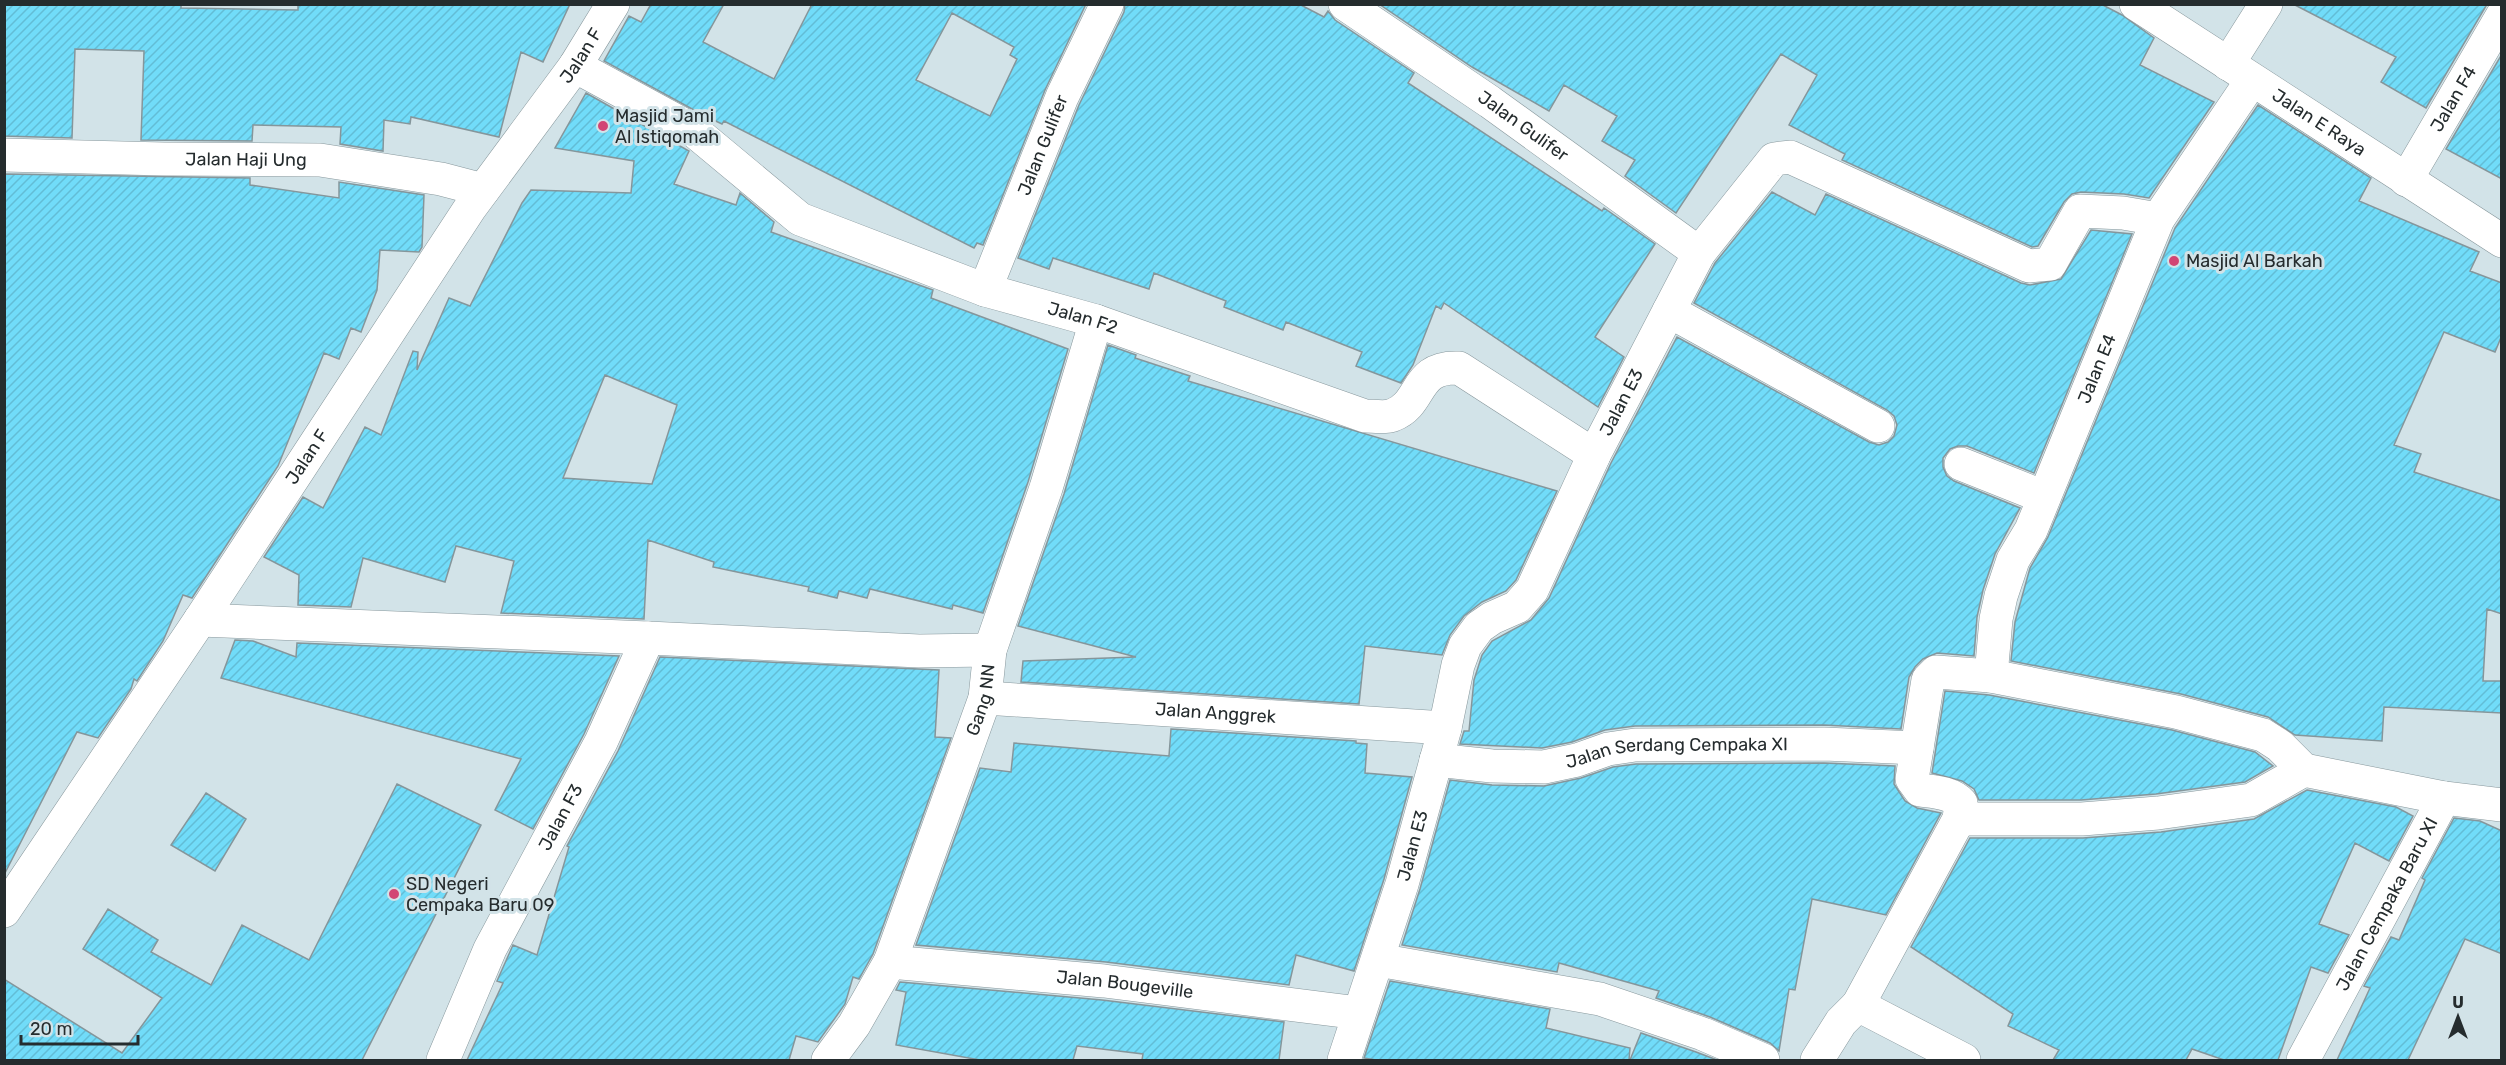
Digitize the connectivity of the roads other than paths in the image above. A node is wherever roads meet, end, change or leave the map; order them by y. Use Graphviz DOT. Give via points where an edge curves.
graph roads {
  1 [pos="613,4"];
  2 [pos="1107,4"];
  3 [pos="2136,4"];
  4 [pos="2266,4"];
  5 [pos="1361,9"];
  6 [pos="2502,16"];
  7 [pos="575,66"];
  8 [pos="2240,72"];
  9 [pos="4,154"];
  10 [pos="2406,180"];
  11 [pos="483,190"];
  12 [pos="2158,219"];
  13 [pos="2502,241"];
  14 [pos="1699,253"];
  15 [pos="984,290"];
  16 [pos="1669,311"];
  17 [pos="1096,321"];
  18 [pos="1878,426"];
  19 [pos="1594,455"];
  20 [pos="1961,464"];
  21 [pos="2044,497"];
  22 [pos="200,620"];
  23 [pos="648,638"];
  24 [pos="990,650"];
  25 [pos="1991,676"];
  26 [pos="984,698"];
  27 [pos="1445,728"];
  28 [pos="1917,748"];
  29 [pos="1436,760"];
  30 [pos="2304,770"];
  31 [pos="2444,798"];
  32 [pos="2502,805"];
  33 [pos="1959,819"];
  34 [pos="4,911"];
  35 [pos="1378,960"];
  36 [pos="890,962"];
  37 [pos="1858,1005"];
  38 [pos="1359,1013"];
  39 [pos="443,1060"];
  40 [pos="828,1060"];
  41 [pos="1344,1060"];
  42 [pos="1763,1060"];
  43 [pos="1817,1060"];
  44 [pos="1964,1060"];
  45 [pos="2303,1060"];
  1 -- 7 [label="street, Jalan F"];
  2 -- 15 [label="street, Jalan Gulifer" via="1062,97"];
  3 -- 8 [label="street, Jalan E Raya"];
  4 -- 8 [label="street, Jalan E4"];
  5 -- 14 [label="street, Jalan Gulifer"];
  6 -- 10 [label="street, Jalan F4"];
  7 -- 11 [label="street, Jalan F"];
  7 -- 15 [label="street, Jalan F2" via="693,130 800,219"];
  8 -- 10 [label="street, Jalan E Raya"];
  8 -- 12 [label="street, Jalan E4"];
  9 -- 11 [label="street, Jalan Haji Ung" via="320,160 441,179"];
  10 -- 13 [label="street, Jalan E Raya"];
  11 -- 22 [label="street, Jalan F"];
  12 -- 14 [label="street, Jalan E3" via="2080,212 2050,264 2029,266 1790,157 1781,157 1774,159"];
  12 -- 21 [label="street, Jalan E4"];
  14 -- 16 [label="street, Jalan E3"];
  15 -- 17 [label="street, Jalan F2"];
  16 -- 18 [label="street"];
  16 -- 19 [label="street, Jalan E3"];
  17 -- 19 [label="street, Jalan F2" via="1365,416 1392,416 1405,408 1431,374 1443,367 1459,368"];
  17 -- 24 [label="street, Gang NN" via="1046,488"];
  19 -- 27 [label="street, Jalan E3" via="1532,590 1517,607 1479,627 1464,646"];
  20 -- 21 [label="street"];
  21 -- 25 [label="street, Jalan E4" via="2013,560 2001,596"];
  22 -- 23 [label="street"];
  22 -- 34 [label="street, Jalan F"];
  23 -- 24 [label="street" via="920,651"];
  23 -- 39 [label="street, Jalan F3" via="601,742 490,949"];
  24 -- 26 [label="street, Gang NN"];
  25 -- 28 [label="street" via="1932,674"];
  25 -- 30 [label="street" via="2176,712 2263,735"];
  26 -- 27 [label="street, Jalan Anggrek"];
  26 -- 36 [label="street, Gang NN"];
  27 -- 29 [label="street, Jalan E3"];
  28 -- 29 [label="street, Jalan Serdang Cempaka XI" via="1824,744 1635,745 1544,767"];
  28 -- 33 [label="street" via="1912,779 1920,790 1958,799"];
  29 -- 35 [label="street, Jalan E3"];
  30 -- 31 [label="street"];
  30 -- 33 [label="street" via="2251,800 2216,805 2082,819"];
  31 -- 32 [label="street, Jalan Cempaka Baru XI"];
  31 -- 45 [label="street, Jalan Cempaka Baru XI"];
  33 -- 37 [label="street"];
  35 -- 38 [label="street, Jalan E3"];
  35 -- 42 [label="street" via="1600,999 1703,1034"];
  36 -- 38 [label="street, Jalan Bougeville" via="1104,981"];
  36 -- 40 [label="street, Gang NN"];
  37 -- 43 [label="street" via="1841,1022"];
  37 -- 44 [label="street"];
  38 -- 41 [label="street, Jalan E3"];
}
